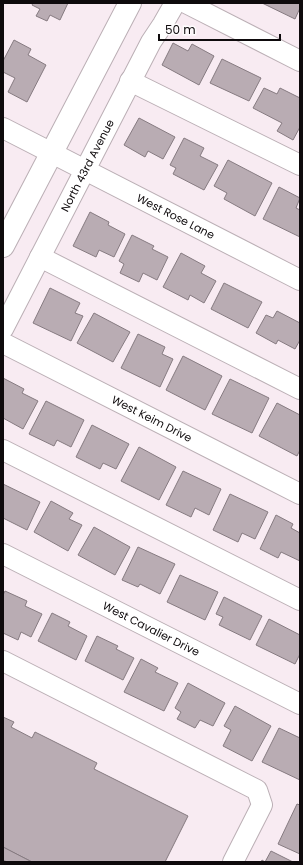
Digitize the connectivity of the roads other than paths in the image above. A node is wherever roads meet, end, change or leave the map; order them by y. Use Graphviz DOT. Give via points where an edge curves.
graph roads {
  1 [pos="130,3"];
  2 [pos="175,3"];
  3 [pos="186,3"];
  4 [pos="300,61"];
  5 [pos="130,81"];
  6 [pos="3,128"];
  7 [pos="50,153"];
  8 [pos="300,165"];
  9 [pos="84,171"];
  10 [pos="3,246"];
  11 [pos="40,257"];
  12 [pos="300,280"];
  13 [pos="3,329"];
  14 [pos="3,343"];
  15 [pos="300,389"];
  16 [pos="3,450"];
  17 [pos="300,494"];
  18 [pos="3,554"];
  19 [pos="300,600"];
  20 [pos="3,661"];
  21 [pos="300,704"];
  22 [pos="233,862"];
  1 -- 7 [label="main road"];
  2 -- 5 [label="street, North 43rd Avenue" via="150,42"];
  3 -- 4 [label="street"];
  5 -- 8 [label="street"];
  5 -- 9 [label="street, North 43rd Avenue"];
  6 -- 7 [label="street"];
  7 -- 9 [label="street, West Rose Lane"];
  7 -- 10 [label="main road"];
  9 -- 11 [label="street, North 43rd Avenue"];
  9 -- 12 [label="street, West Rose Lane"];
  11 -- 13 [label="street, North 43rd Avenue"];
  11 -- 15 [label="street"];
  14 -- 17 [label="street, West Keim Drive"];
  16 -- 19 [label="street"];
  18 -- 21 [label="street, West Cavalier Drive"];
  20 -- 22 [label="street" via="257,790 262,806"];
}
